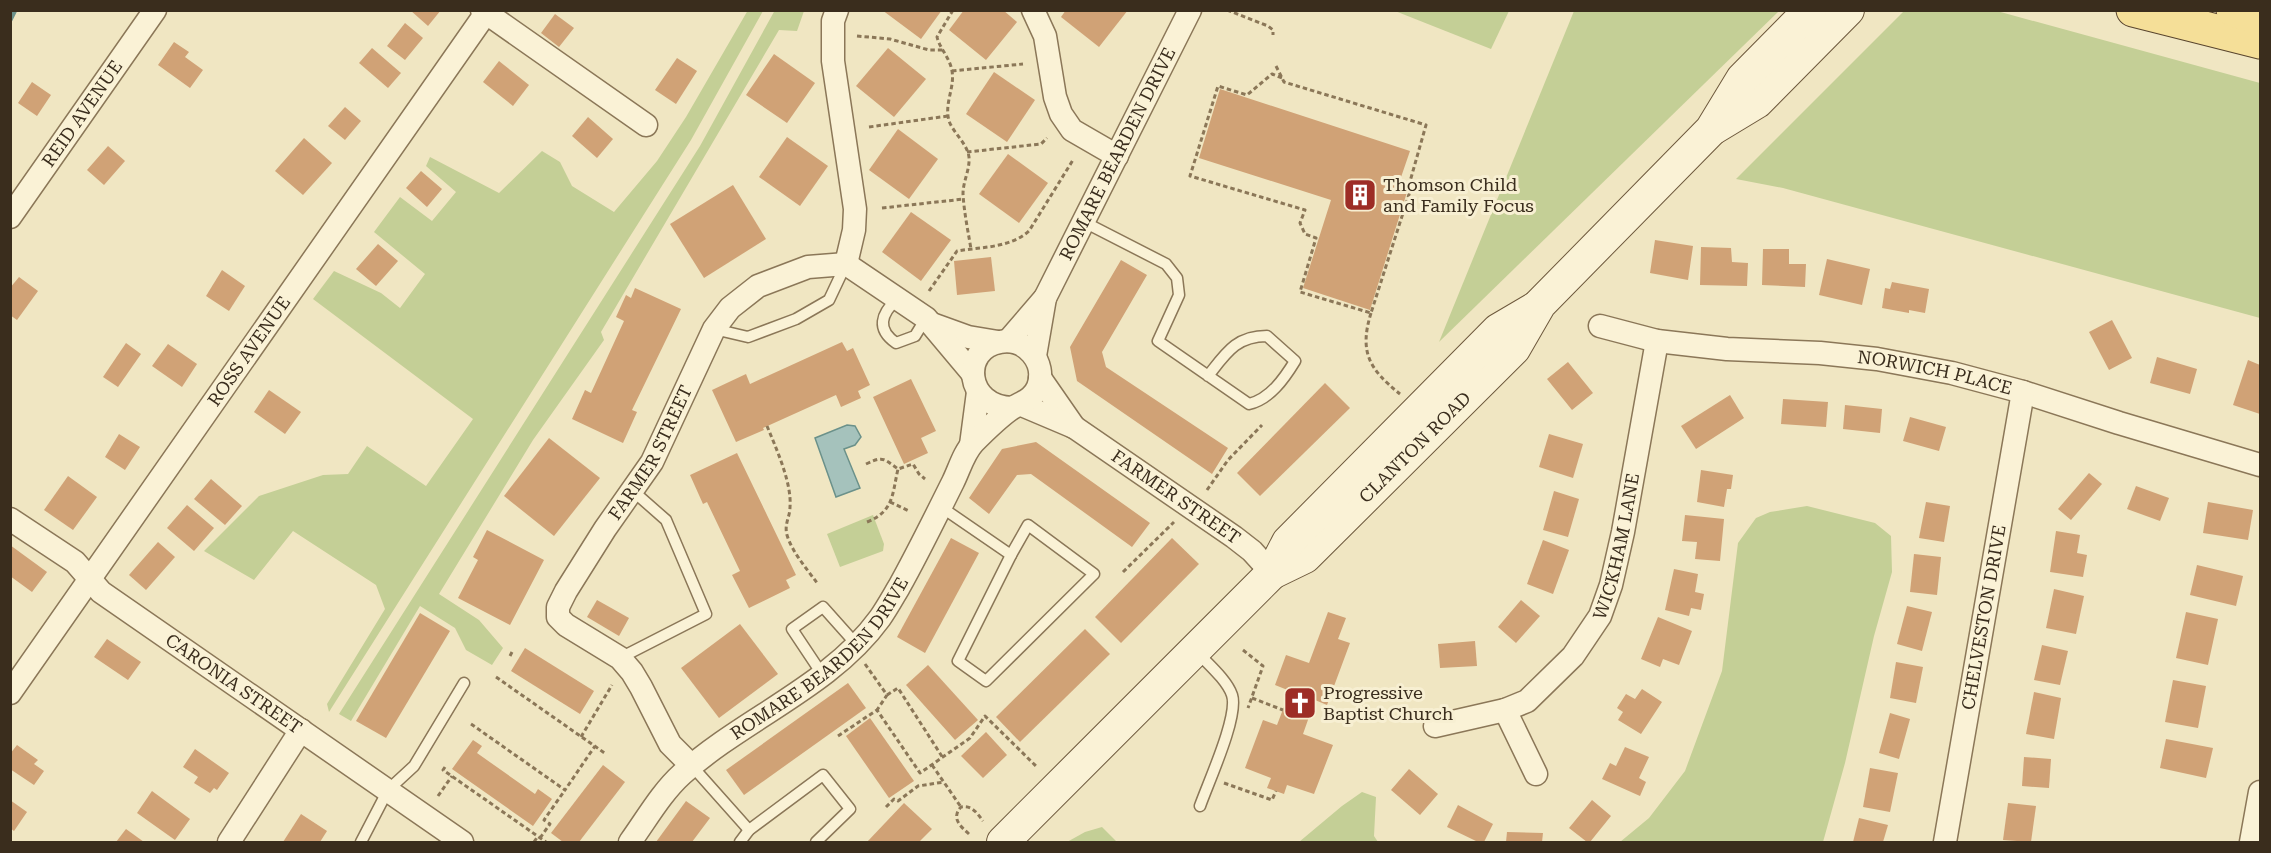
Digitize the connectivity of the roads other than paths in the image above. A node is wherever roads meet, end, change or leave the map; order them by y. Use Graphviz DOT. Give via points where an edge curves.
graph roads {
  1 [pos="155,10"];
  2 [pos="837,10"];
  3 [pos="1034,10"];
  4 [pos="1190,10"];
  5 [pos="1810,10"];
  6 [pos="1848,10"];
  7 [pos="2133,10"];
  8 [pos="2233,10"];
  9 [pos="486,11"];
  10 [pos="2260,18"];
  11 [pos="2260,42"];
  12 [pos="646,125"];
  13 [pos="1711,130"];
  14 [pos="1117,156"];
  15 [pos="10,217"];
  16 [pos="1084,222"];
  17 [pos="846,264"];
  18 [pos="1045,298"];
  19 [pos="897,299"];
  20 [pos="928,321"];
  21 [pos="1600,326"];
  22 [pos="714,329"];
  23 [pos="1003,341"];
  24 [pos="1658,341"];
  25 [pos="1035,356"];
  26 [pos="1208,376"];
  27 [pos="1040,378"];
  28 [pos="975,383"];
  29 [pos="2023,393"];
  30 [pos="1017,406"];
  31 [pos="1074,427"];
  32 [pos="971,445"];
  33 [pos="2260,465"];
  34 [pos="633,491"];
  35 [pos="941,507"];
  36 [pos="10,519"];
  37 [pos="1011,555"];
  38 [pos="1272,573"];
  39 [pos="90,579"];
  40 [pos="1195,650"];
  41 [pos="860,654"];
  42 [pos="620,658"];
  43 [pos="822,674"];
  44 [pos="464,683"];
  45 [pos="10,693"];
  46 [pos="1505,710"];
  47 [pos="1435,726"];
  48 [pos="301,730"];
  49 [pos="692,766"];
  50 [pos="1536,774"];
  51 [pos="388,790"];
  52 [pos="2260,792"];
  53 [pos="1200,806"];
  54 [pos="749,830"];
  55 [pos="993,832"];
  56 [pos="229,843"];
  57 [pos="362,843"];
  58 [pos="462,843"];
  59 [pos="630,843"];
  60 [pos="740,843"];
  61 [pos="816,843"];
  62 [pos="1945,843"];
  63 [pos="2251,843"];
  1 -- 15 [label="street, REID AVENUE"];
  2 -- 17 [label="street" via="833,21 833,61 855,209"];
  3 -- 14 [label="street" via="1045,36 1061,114 1072,130"];
  4 -- 14 [label="street, ROMARE BEARDEN DRIVE"];
  5 -- 13 [label="main road, CLANTON ROAD" via="1742,79"];
  6 -- 13 [label="main road, CLANTON ROAD" via="1757,102"];
  7 -- 11 [label="main road"];
  8 -- 10 [label="main road"];
  9 -- 12 [label="street"];
  9 -- 39 [label="street, ROSS AVENUE"];
  13 -- 38 [label="main road, CLANTON ROAD" via="1540,304 1514,349 1305,557"];
  14 -- 16 [label="street, ROMARE BEARDEN DRIVE"];
  16 -- 18 [label="street, ROMARE BEARDEN DRIVE"];
  16 -- 26 [label="lane" via="1166,264 1178,278 1179,295 1158,341"];
  17 -- 19 [label="street"];
  17 -- 22 [label="street, FARMER STREET" via="808,267 758,286 730,308"];
  17 -- 22 [label="lane" via="829,300 796,319 748,337"];
  18 -- 23 [label="street, ROMARE BEARDEN DRIVE"];
  18 -- 25 [label="street, ROMARE BEARDEN DRIVE"];
  19 -- 20 [label="street"];
  19 -- 20 [label="lane" via="884,315 882,326 896,343 915,336"];
  20 -- 23 [label="street" via="968,337"];
  20 -- 28 [label="street"];
  21 -- 24 [label="street, NORWICH PLACE"];
  22 -- 34 [label="street, FARMER STREET" via="672,424"];
  23 -- 25 [label="street" via="1018,343"];
  23 -- 28 [label="street" via="980,353 975,363"];
  24 -- 29 [label="street, NORWICH PLACE" via="1876,359 1952,373"];
  24 -- 46 [label="street, WICKHAM LANE" via="1623,532 1600,616 1573,656 1527,701"];
  25 -- 27 [label="street"];
  26 -- 26 [label="lane" via="1249,404 1260,401 1285,379 1295,361 1268,336 1252,336 1228,351"];
  27 -- 30 [label="street" via="1031,398"];
  27 -- 31 [label="street, FARMER STREET"];
  28 -- 30 [label="street" via="992,405"];
  28 -- 32 [label="street, ROMARE BEARDEN DRIVE"];
  29 -- 33 [label="street, NORWICH PLACE"];
  29 -- 62 [label="street, CHELVESTON DRIVE"];
  30 -- 31 [label="street, FARMER STREET"];
  30 -- 32 [label="street, ROMARE BEARDEN DRIVE"];
  31 -- 38 [label="street, FARMER STREET" via="1234,537"];
  32 -- 35 [label="street, ROMARE BEARDEN DRIVE"];
  34 -- 42 [label="street, FARMER STREET" via="599,538 558,608 558,617 566,625"];
  34 -- 42 [label="lane" via="666,520 706,614"];
  35 -- 37 [label="lane"];
  35 -- 41 [label="street, ROMARE BEARDEN DRIVE"];
  36 -- 39 [label="street, CARONIA STREET" via="75,562"];
  37 -- 37 [label="lane" via="1029,525 1094,574 986,681 958,660"];
  38 -- 40 [label="main road, CLANTON ROAD"];
  39 -- 45 [label="street, ROSS AVENUE"];
  39 -- 48 [label="street, CARONIA STREET" via="101,592"];
  40 -- 53 [label="lane" via="1232,693 1234,704"];
  40 -- 55 [label="main road, CLANTON ROAD"];
  41 -- 43 [label="street, ROMARE BEARDEN DRIVE"];
  41 -- 43 [label="lane" via="823,607 792,629"];
  42 -- 49 [label="street, FARMER STREET" via="641,687 670,744"];
  43 -- 49 [label="street, ROMARE BEARDEN DRIVE"];
  44 -- 51 [label="lane" via="414,766"];
  46 -- 47 [label="street, WICKHAM LANE"];
  46 -- 50 [label="street"];
  48 -- 51 [label="street, CARONIA STREET"];
  48 -- 56 [label="street"];
  49 -- 54 [label="lane"];
  49 -- 59 [label="street, ROMARE BEARDEN DRIVE" via="667,790"];
  51 -- 57 [label="lane"];
  51 -- 58 [label="street, CARONIA STREET"];
  52 -- 63 [label="street"];
  54 -- 60 [label="lane"];
  54 -- 61 [label="lane" via="823,775 850,809"];
}
